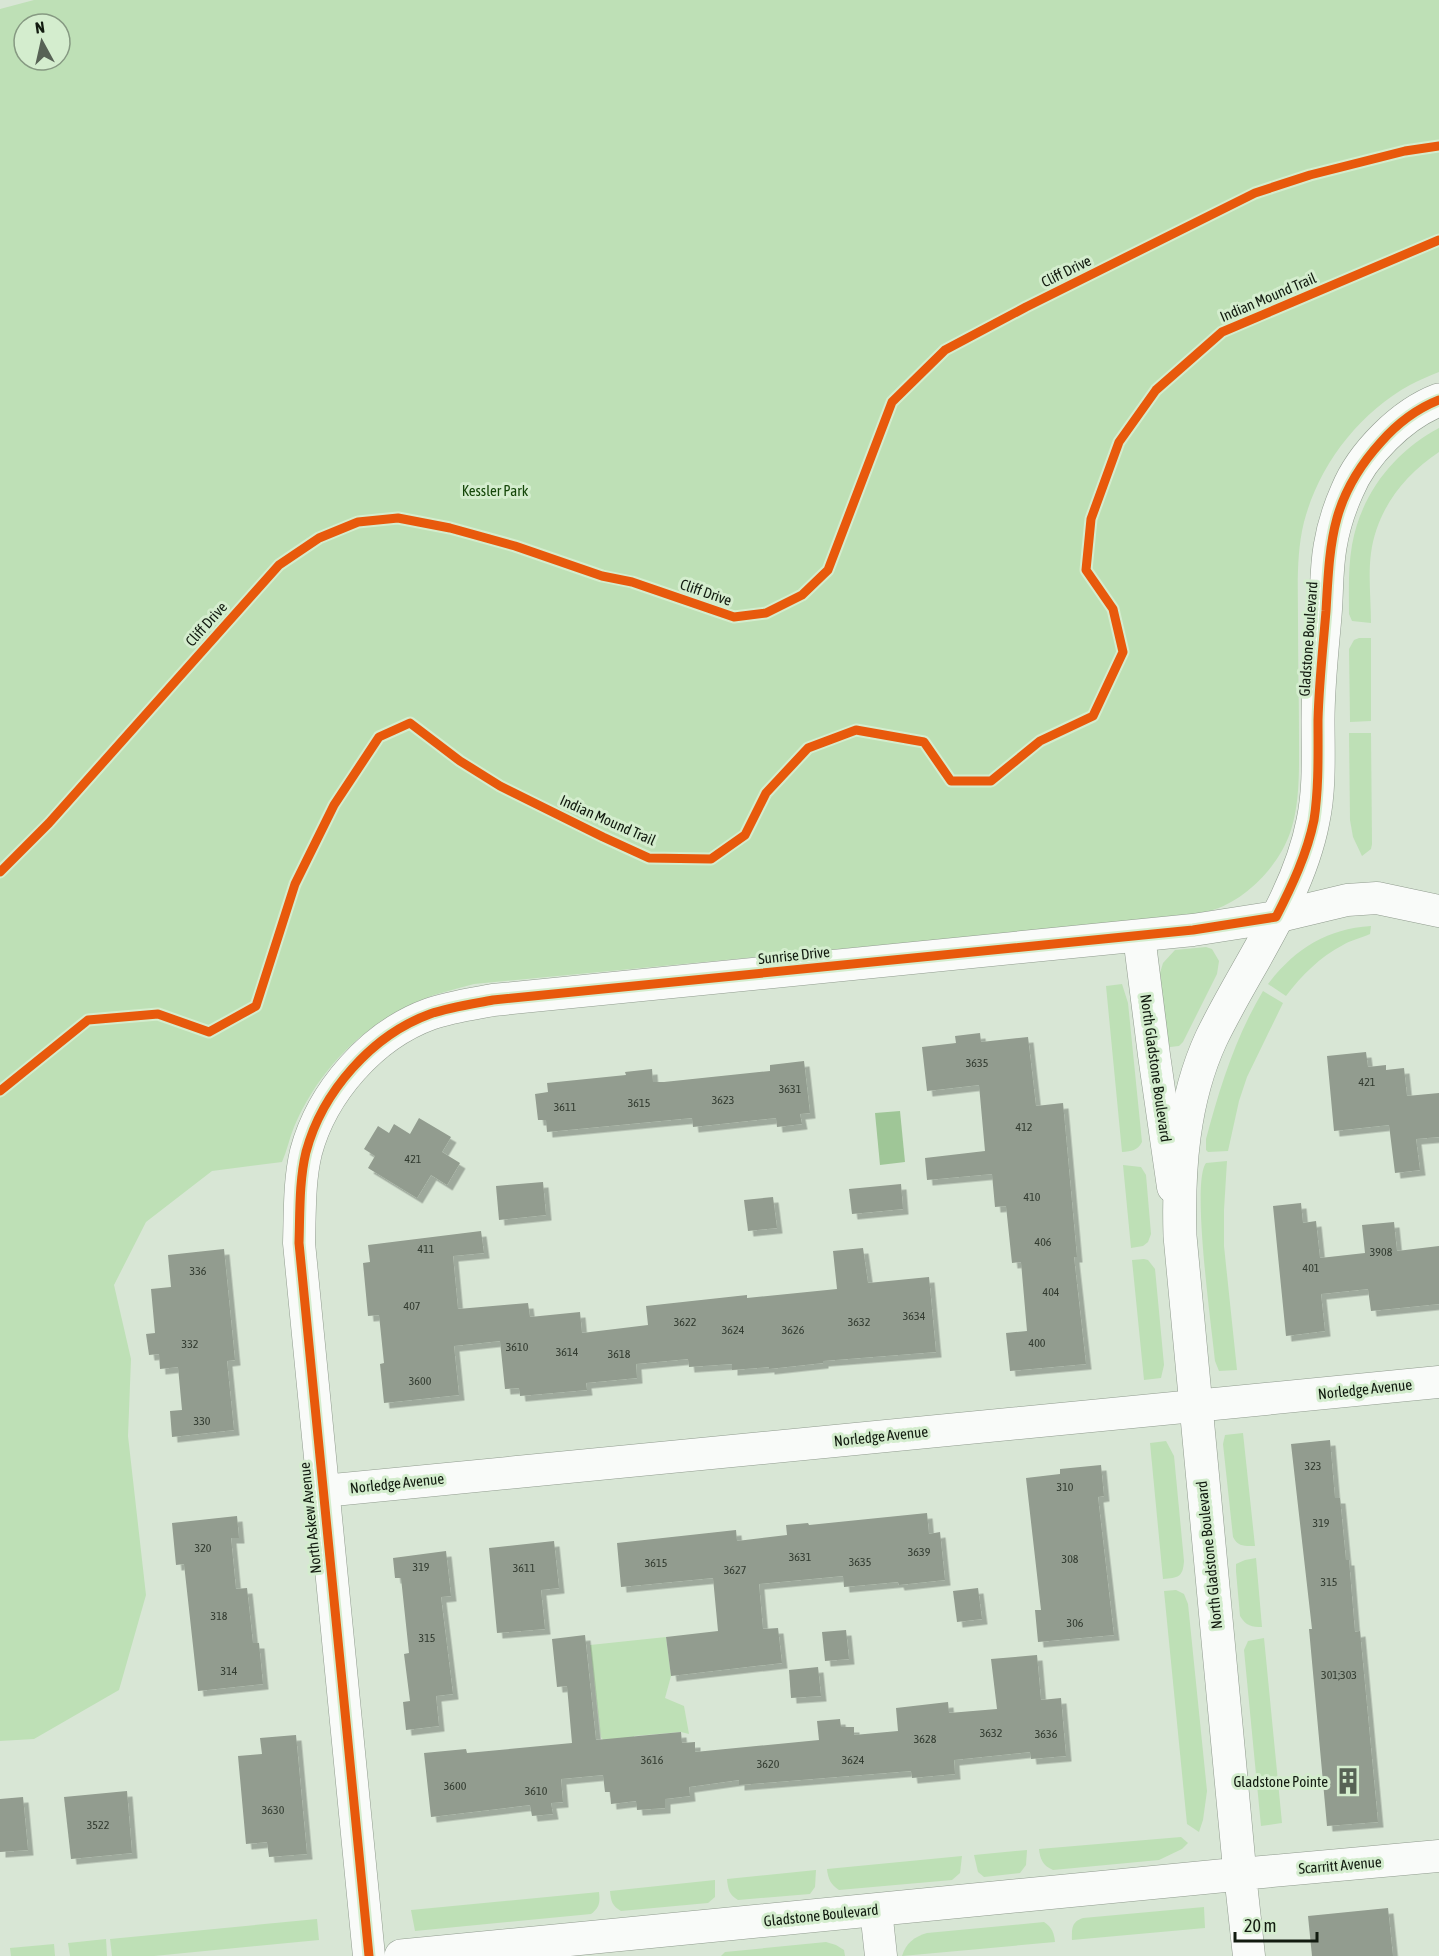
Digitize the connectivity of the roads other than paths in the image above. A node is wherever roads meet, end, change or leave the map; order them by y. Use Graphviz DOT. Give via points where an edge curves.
graph roads {
  1 [pos="1439,400"];
  2 [pos="1439,911"];
  3 [pos="1276,917"];
  4 [pos="1139,936"];
  5 [pos="1241,981"];
  6 [pos="340,1084"];
  7 [pos="1180,1236"];
  8 [pos="1439,1382"];
  9 [pos="1195,1405"];
  10 [pos="323,1491"];
  11 [pos="1439,1856"];
  12 [pos="1240,1875"];
  13 [pos="876,1910"];
  14 [pos="369,1956"];
  15 [pos="401,1956"];
  16 [pos="881,1956"];
  17 [pos="1250,1956"];
  1 -- 3 [label="street, Gladstone Boulevard" via="1423,406 1393,429 1365,459 1337,516 1330,548 1320,661 1314,819 1304,857"];
  2 -- 3 [label="street, Sunrise Drive" via="1377,898 1347,900"];
  3 -- 4 [label="street, Sunrise Drive"];
  3 -- 5 [label="street, Gladstone Boulevard"];
  4 -- 6 [label="street, Sunrise Drive" via="463,1005 430,1014 398,1030 372,1048"];
  4 -- 7 [label="street, North Gladstone Boulevard"];
  5 -- 7 [label="street, North Gladstone Boulevard" via="1210,1042 1194,1090 1183,1142"];
  6 -- 10 [label="street, North Askew Avenue" via="320,1117 306,1152 300,1198 303,1295"];
  7 -- 9 [label="street, North Gladstone Boulevard"];
  8 -- 9 [label="street, Norledge Avenue"];
  9 -- 10 [label="street, Norledge Avenue"];
  9 -- 12 [label="street, North Gladstone Boulevard"];
  10 -- 14 [label="street, North Askew Avenue"];
  11 -- 12 [label="street, Scarritt Avenue"];
  12 -- 13 [label="street, Gladstone Boulevard"];
  12 -- 17 [label="street"];
  13 -- 15 [label="street, Gladstone Boulevard"];
  13 -- 16 [label="street"];
}
